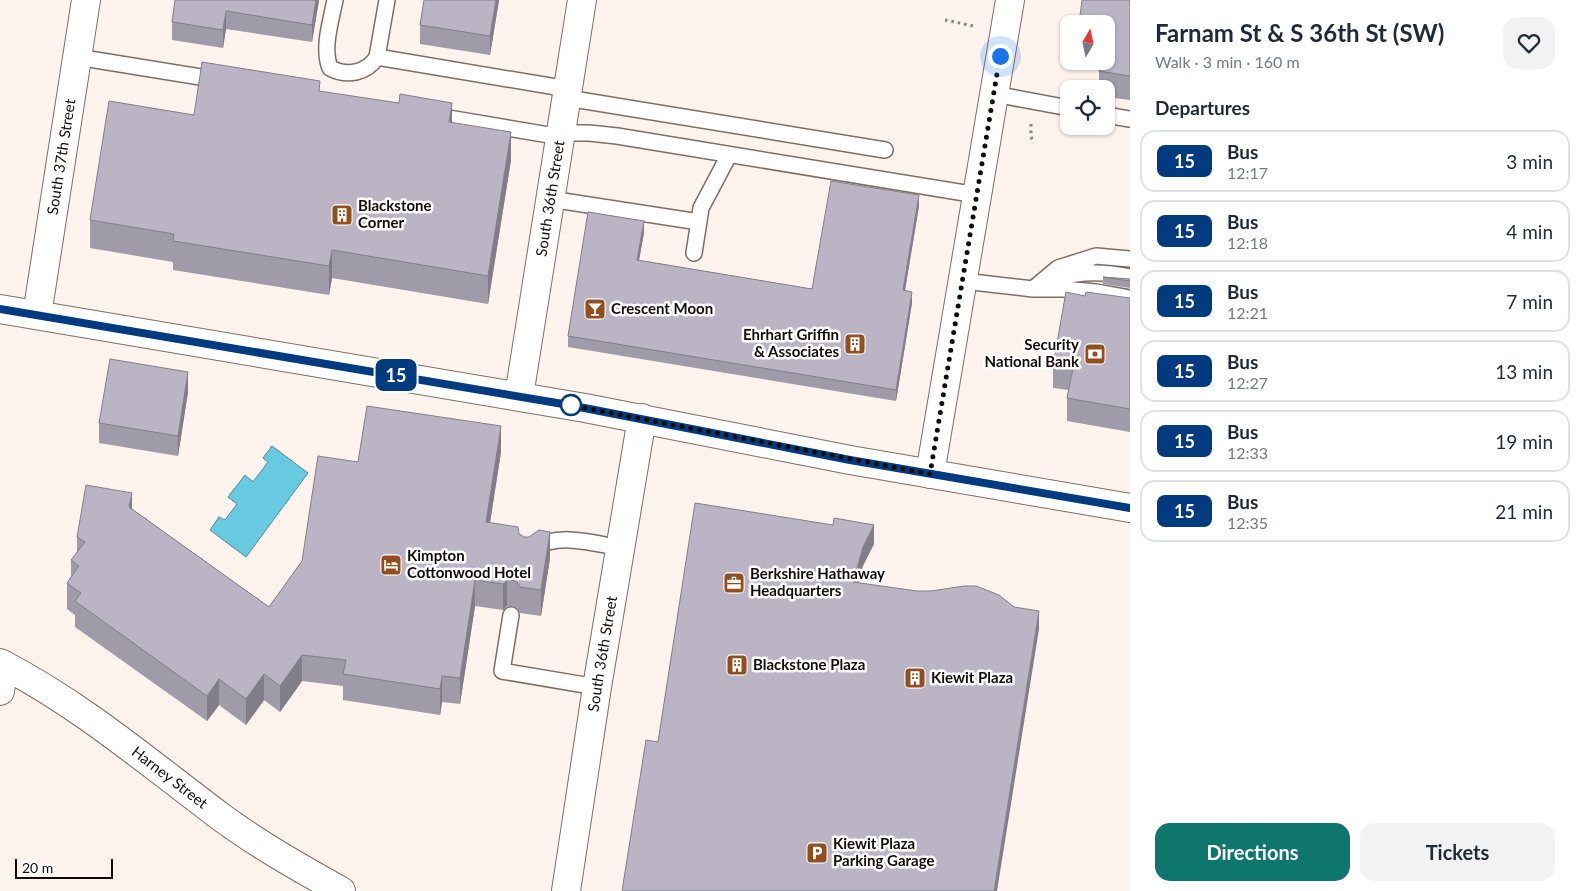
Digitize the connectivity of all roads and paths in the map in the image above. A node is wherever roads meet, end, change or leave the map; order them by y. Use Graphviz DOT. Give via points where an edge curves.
graph roads {
  1 [pos="86,0"];
  2 [pos="335,0"];
  3 [pos="387,0"];
  4 [pos="582,0"];
  5 [pos="1010,0"];
  6 [pos="945,20"];
  7 [pos="977,26"];
  8 [pos="77,56"];
  9 [pos="377,57"];
  10 [pos="229,82"];
  11 [pos="567,94"];
  12 [pos="994,94"];
  13 [pos="1060,106"];
  14 [pos="413,112"];
  15 [pos="1115,116"];
  16 [pos="1130,119"];
  17 [pos="561,135"];
  18 [pos="884,150"];
  19 [pos="729,155"];
  20 [pos="977,195"];
  21 [pos="550,199"];
  22 [pos="699,222"];
  23 [pos="694,253"];
  24 [pos="1130,260"];
  25 [pos="1130,276"];
  26 [pos="963,281"];
  27 [pos="1037,287"];
  28 [pos="1130,298"];
  29 [pos="1086,306"];
  30 [pos="0,309"];
  31 [pos="37,315"];
  32 [pos="519,396"];
  33 [pos="642,418"];
  34 [pos="930,474"];
  35 [pos="1130,508"];
  36 [pos="621,548"];
  37 [pos="527,554"];
  38 [pos="511,615"];
  39 [pos="2,664"];
  40 [pos="597,687"];
  41 [pos="0,692"];
  42 [pos="341,891"];
  43 [pos="566,891"];
  1 -- 8 [label="street, South 37th Street"];
  2 -- 9 [label="lane" via="327,51 330,68 344,73 359,72 372,65"];
  3 -- 9 [label="lane"];
  4 -- 11 [label="street, South 36th Street"];
  5 -- 12 [label="street"];
  6 -- 7 [label="path"];
  8 -- 10 [label="lane"];
  8 -- 31 [label="street, South 37th Street"];
  9 -- 11 [label="lane"];
  11 -- 17 [label="street, South 36th Street"];
  11 -- 18 [label="lane"];
  12 -- 13 [label="lane"];
  12 -- 20 [label="street"];
  14 -- 17 [label="lane"];
  15 -- 16 [label="lane"];
  17 -- 19 [label="lane" via="617,136"];
  17 -- 21 [label="street, South 36th Street"];
  19 -- 20 [label="lane"];
  19 -- 22 [label="lane" via="701,208"];
  20 -- 26 [label="street"];
  21 -- 22 [label="lane"];
  21 -- 32 [label="street, South 36th Street"];
  22 -- 23 [label="lane"];
  24 -- 27 [label="lane" via="1096,256 1058,268"];
  25 -- 27 [label="lane" via="1078,272"];
  26 -- 27 [label="lane"];
  26 -- 34 [label="street"];
  27 -- 28 [label="lane"];
  27 -- 29 [label="lane" via="1068,302"];
  30 -- 31 [label="street"];
  31 -- 32 [label="street"];
  32 -- 33 [label="street"];
  33 -- 34 [label="street"];
  33 -- 36 [label="street, South 36th Street"];
  34 -- 35 [label="street"];
  36 -- 37 [label="lane" via="570,540 541,544"];
  36 -- 40 [label="street, South 36th Street"];
  38 -- 40 [label="lane" via="502,671"];
  39 -- 41 [label="street"];
  39 -- 42 [label="street, Harney Street" via="106,729 222,818"];
  40 -- 43 [label="street, South 36th Street"];
}
